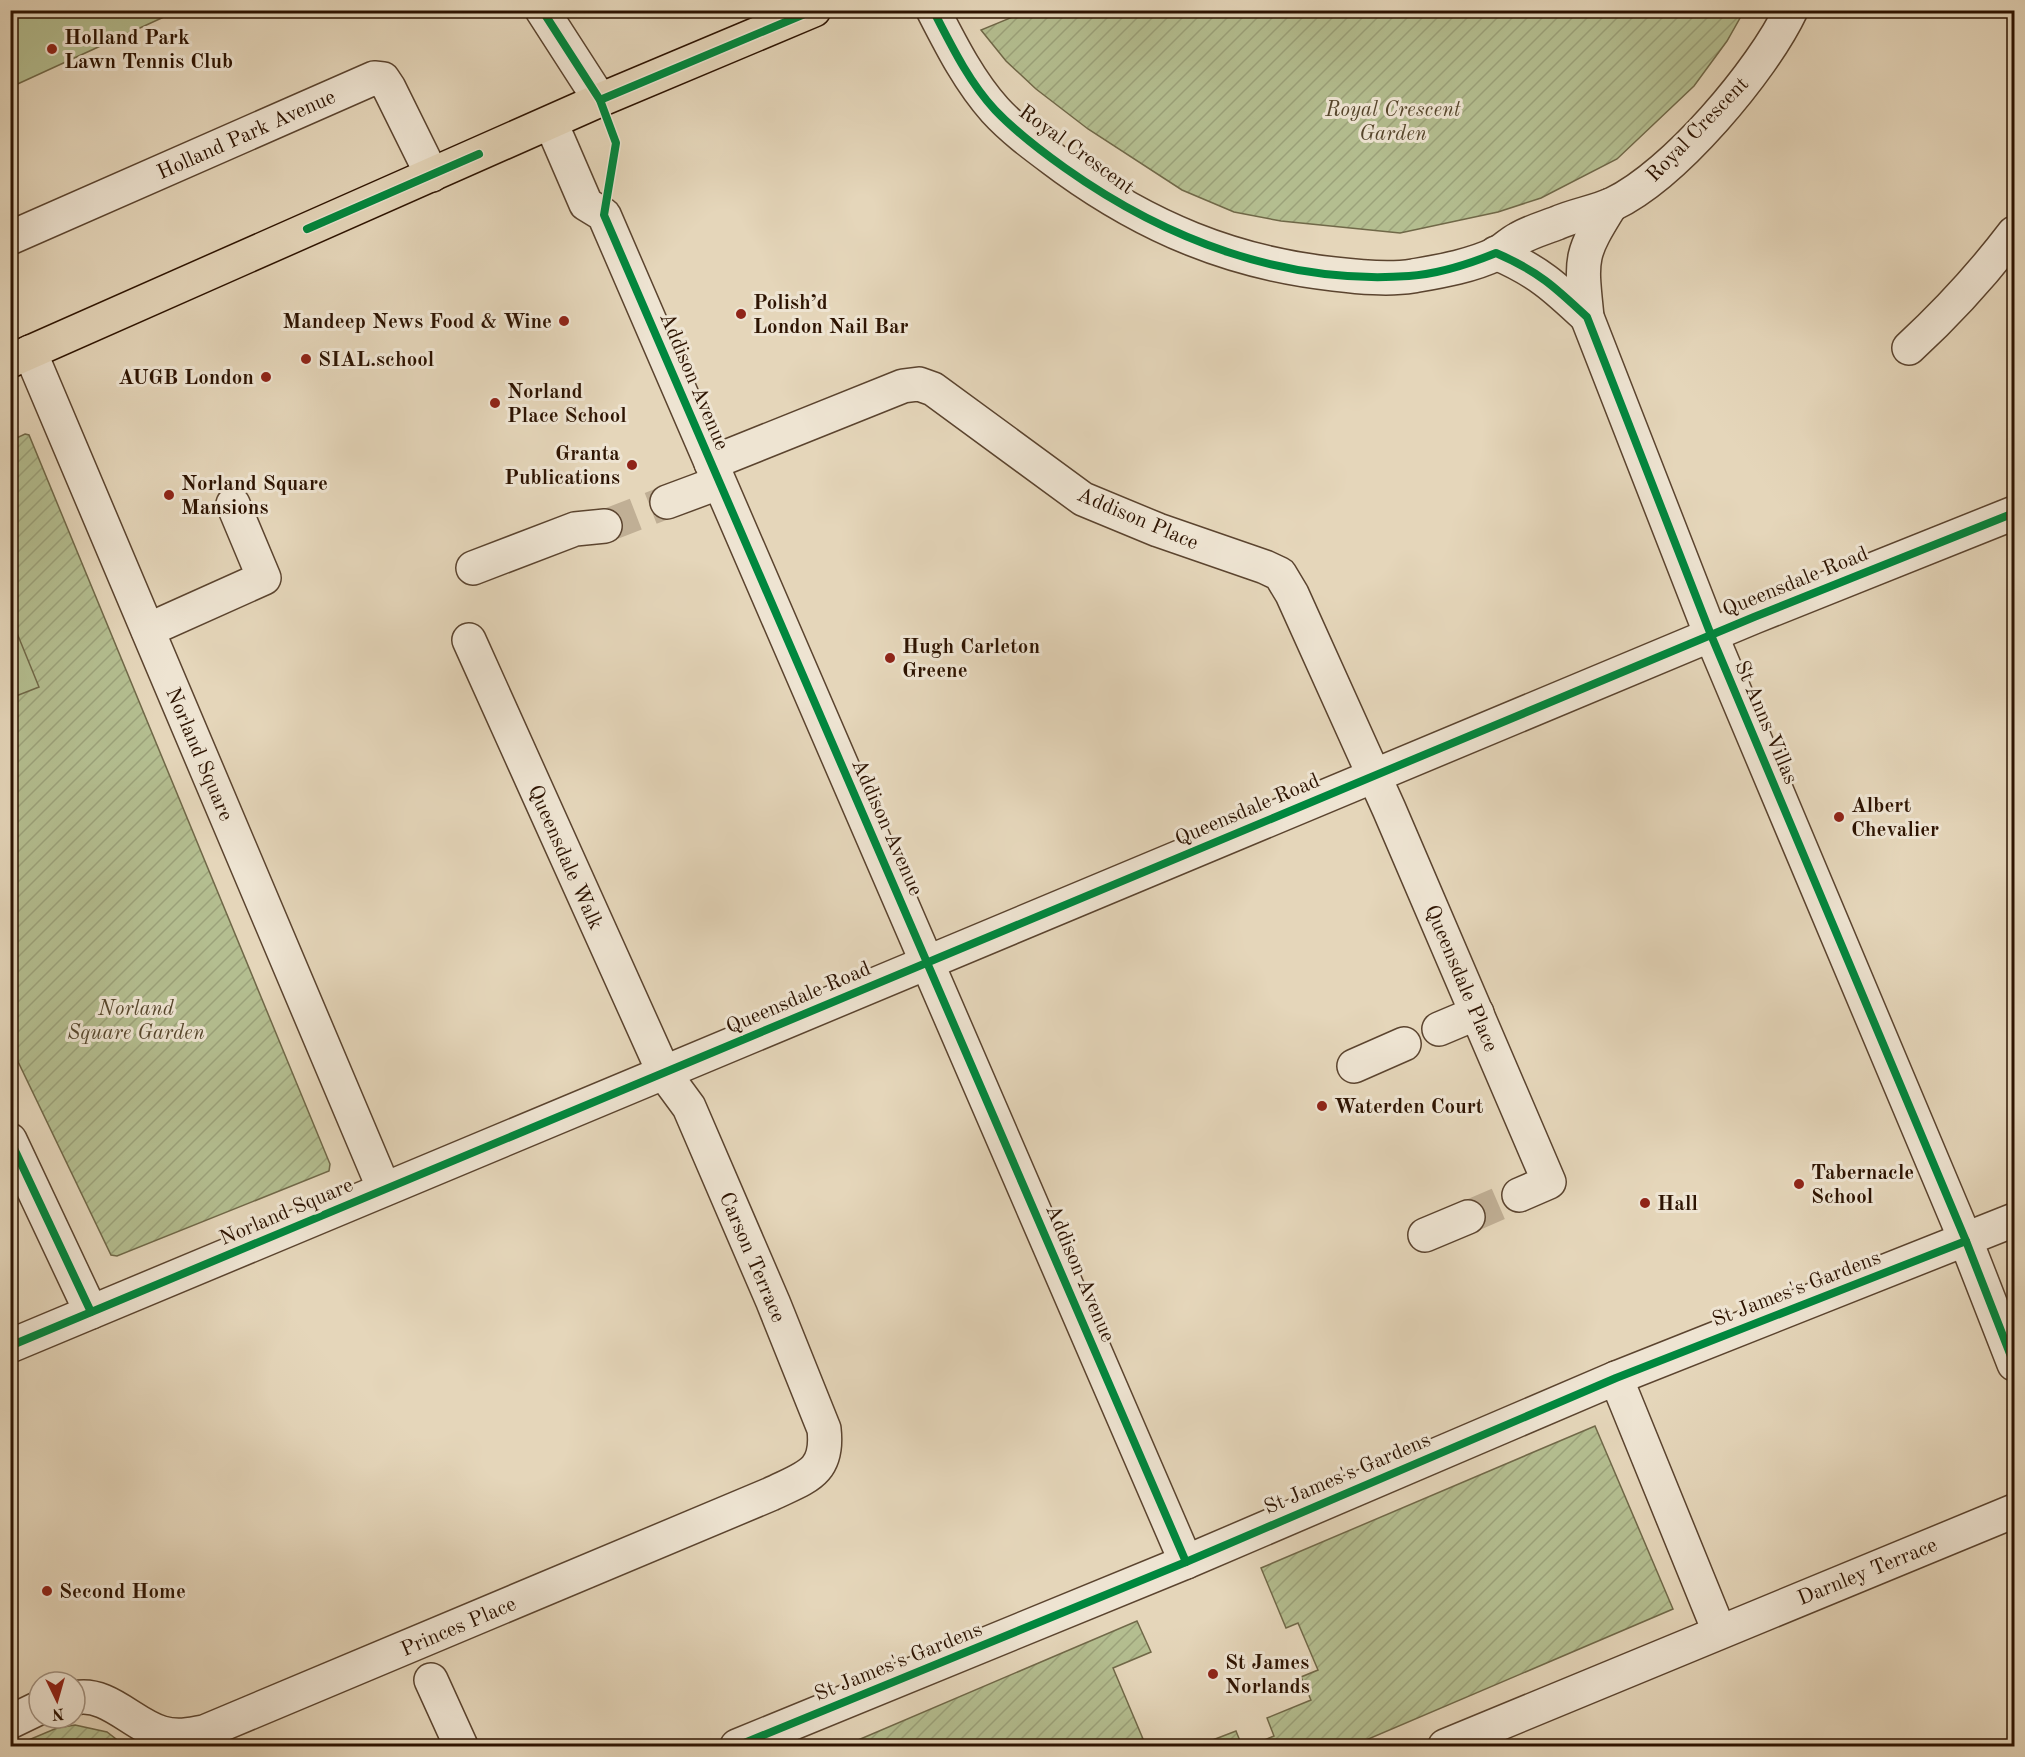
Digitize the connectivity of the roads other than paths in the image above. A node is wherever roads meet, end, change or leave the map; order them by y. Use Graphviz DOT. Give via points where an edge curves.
graph roads {
  1 [pos="542,10"];
  2 [pos="814,10"];
  3 [pos="933,10"];
  4 [pos="1791,10"];
  5 [pos="600,100"];
  6 [pos="551,123"];
  7 [pos="432,175"];
  8 [pos="1611,205"];
  9 [pos="2014,233"];
  10 [pos="10,238"];
  11 [pos="1496,253"];
  12 [pos="1587,318"];
  13 [pos="1909,348"];
  14 [pos="20,357"];
  15 [pos="714,473"];
  16 [pos="667,502"];
  17 [pos="233,504"];
  18 [pos="2014,513"];
  19 [pos="606,526"];
  20 [pos="473,568"];
  21 [pos="148,630"];
  22 [pos="1711,634"];
  23 [pos="469,640"];
  24 [pos="1372,776"];
  25 [pos="927,962"];
  26 [pos="1477,1012"];
  27 [pos="1439,1029"];
  28 [pos="1404,1044"];
  29 [pos="1353,1066"];
  30 [pos="664,1073"];
  31 [pos="10,1140"];
  32 [pos="495,1143"];
  33 [pos="1534,1188"];
  34 [pos="384,1189"];
  35 [pos="1468,1217"];
  36 [pos="2014,1220"];
  37 [pos="1425,1235"];
  38 [pos="1966,1240"];
  39 [pos="91,1312"];
  40 [pos="10,1346"];
  41 [pos="2014,1364"];
  42 [pos="1616,1378"];
  43 [pos="826,1450"];
  44 [pos="2014,1511"];
  45 [pos="1186,1562"];
  46 [pos="1719,1631"];
  47 [pos="431,1680"];
  48 [pos="87,1698"];
  49 [pos="27,1714"];
  50 [pos="10,1722"];
  51 [pos="745,1745"];
  52 [pos="461,1746"];
  53 [pos="1444,1746"];
  1 -- 5 [label="street"];
  2 -- 5 [label="main road"];
  3 -- 11 [label="street, Royal Crescent" via="976,87 996,111 1046,154 1109,199 1163,227 1250,260 1359,277 1411,276 1465,265"];
  4 -- 8 [label="street, Royal Crescent" via="1765,57 1726,106 1638,189"];
  5 -- 6 [label="main road"];
  6 -- 7 [label="main road"];
  6 -- 15 [label="street, Addison Avenue" via="586,204 604,215"];
  7 -- 10 [label="street, Holland Park Avenue" via="389,88 383,80 374,78"];
  7 -- 14 [label="main road"];
  8 -- 11 [label="street, Royal Crescent" via="1519,238"];
  8 -- 12 [label="street, St Anns Villas" via="1584,252 1581,266"];
  9 -- 13 [label="street" via="1969,289"];
  11 -- 12 [label="street, St Anns Villas" via="1547,279"];
  12 -- 22 [label="street, St Anns Villas"];
  14 -- 21 [label="street, Norland Square"];
  15 -- 16 [label="street, Addison Place"];
  15 -- 24 [label="street, Addison Place" via="903,386 919,384 933,389 1083,499 1280,574"];
  15 -- 25 [label="street, Addison Avenue"];
  17 -- 21 [label="street" via="264,578"];
  18 -- 22 [label="street, Queensdale Road"];
  19 -- 20 [label="street" via="575,529"];
  21 -- 34 [label="street, Norland Square"];
  22 -- 24 [label="street, Queensdale Road"];
  22 -- 38 [label="street, St Anns Villas"];
  23 -- 30 [label="street, Queensdale Walk"];
  24 -- 25 [label="street, Queensdale Road"];
  24 -- 26 [label="street, Queensdale Place"];
  25 -- 30 [label="street, Queensdale Road"];
  25 -- 45 [label="street, Addison Avenue"];
  26 -- 27 [label="street"];
  26 -- 33 [label="street, Queensdale Place"];
  28 -- 29 [label="street"];
  30 -- 32 [label="street, Queensdale Road"];
  30 -- 43 [label="street, Carson Terrace" via="689,1107 769,1292 824,1429"];
  31 -- 39 [label="street"];
  32 -- 34 [label="street, Norland Square"];
  34 -- 39 [label="street, Norland Square"];
  35 -- 37 [label="street"];
  36 -- 38 [label="street, St James's Gardens"];
  38 -- 41 [label="street, St Anns Villas"];
  38 -- 42 [label="street, St James's Gardens"];
  39 -- 40 [label="street, Norland Square"];
  42 -- 45 [label="street, St James's Gardens"];
  42 -- 46 [label="street"];
  43 -- 48 [label="street, Princes Place" via="814,1472 771,1494 204,1732 180,1736 160,1733 108,1703"];
  44 -- 46 [label="street, Darnley Terrace"];
  45 -- 51 [label="street, St James's Gardens"];
  46 -- 53 [label="street"];
  47 -- 52 [label="street"];
  49 -- 50 [label="street"];
}
